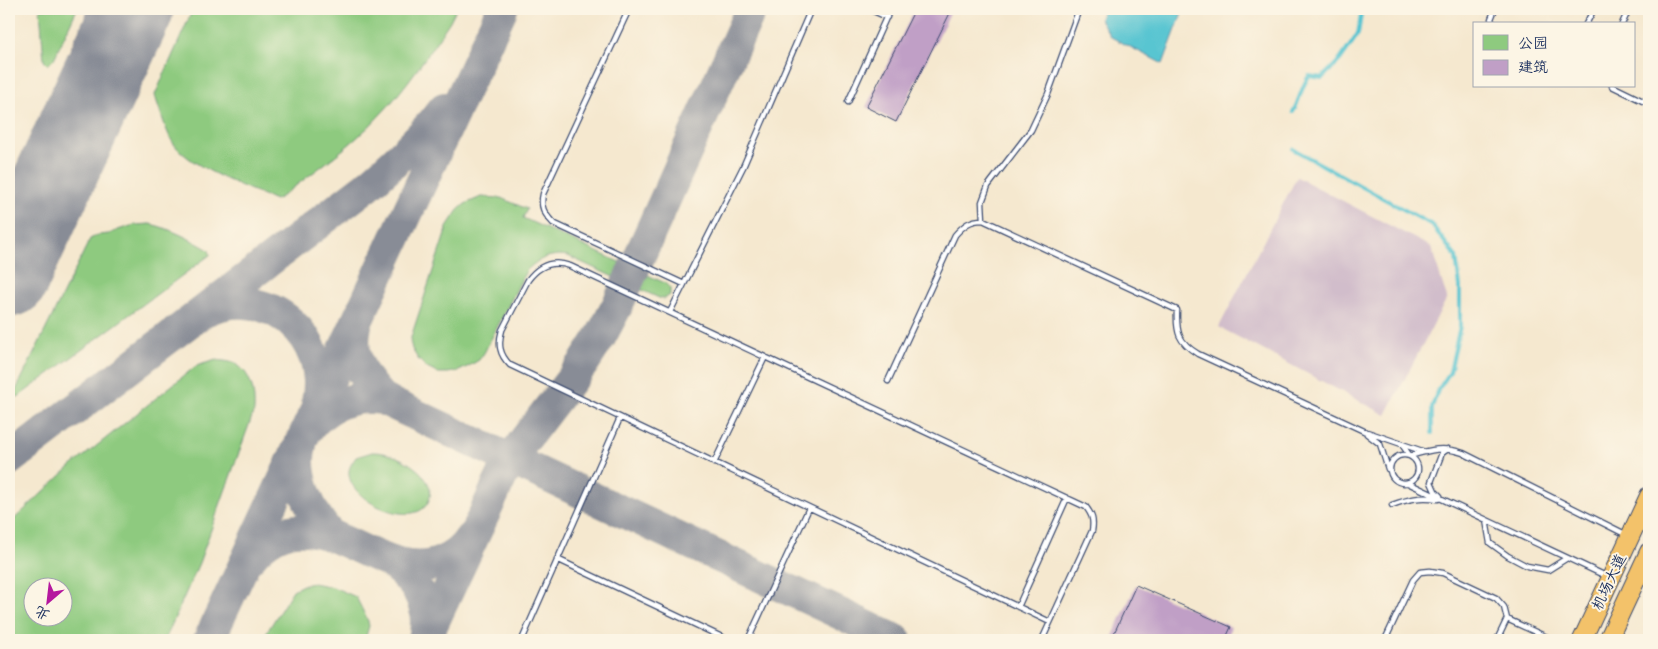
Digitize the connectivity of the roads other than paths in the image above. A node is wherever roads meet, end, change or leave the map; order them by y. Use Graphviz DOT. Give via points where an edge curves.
graph roads {
  1 [pos="629,9"];
  2 [pos="811,9"];
  3 [pos="869,9"];
  4 [pos="890,9"];
  5 [pos="1078,9"];
  6 [pos="1495,9"];
  7 [pos="1594,9"];
  8 [pos="1630,9"];
  9 [pos="887,17"];
  10 [pos="1493,22"];
  11 [pos="1587,22"];
  12 [pos="1623,22"];
  13 [pos="1616,88"];
  14 [pos="848,102"];
  15 [pos="1649,104"];
  16 [pos="984,220"];
  17 [pos="684,284"];
  18 [pos="670,312"];
  19 [pos="765,357"];
  20 [pos="888,382"];
  21 [pos="620,418"];
  22 [pos="1364,431"];
  23 [pos="1402,445"];
  24 [pos="1450,448"];
  25 [pos="1425,452"];
  26 [pos="1410,456"];
  27 [pos="714,463"];
  28 [pos="1390,472"];
  29 [pos="1408,483"];
  30 [pos="1649,496"];
  31 [pos="1067,498"];
  32 [pos="1444,500"];
  33 [pos="1392,506"];
  34 [pos="809,508"];
  35 [pos="1486,520"];
  36 [pos="1630,536"];
  37 [pos="1649,546"];
  38 [pos="1649,552"];
  39 [pos="1567,558"];
  40 [pos="557,559"];
  41 [pos="1611,578"];
  42 [pos="1632,589"];
  43 [pos="1018,607"];
  44 [pos="1507,619"];
  45 [pos="1050,622"];
  46 [pos="522,640"];
  47 [pos="728,640"];
  48 [pos="748,640"];
  49 [pos="1042,640"];
  50 [pos="1385,640"];
  51 [pos="1497,640"];
  52 [pos="1553,640"];
  53 [pos="1582,640"];
  54 [pos="1608,640"];
  1 -- 17 [label="lane" via="543,194 542,210 553,223"];
  2 -- 17 [label="lane" via="743,167"];
  3 -- 9 [label="lane"];
  4 -- 9 [label="lane"];
  5 -- 16 [label="lane" via="1048,94 1031,130 988,186 982,202"];
  6 -- 10 [label="lane"];
  7 -- 11 [label="lane"];
  8 -- 12 [label="lane"];
  9 -- 14 [label="lane"];
  13 -- 15 [label="lane"];
  16 -- 20 [label="lane" via="965,224 956,235"];
  16 -- 22 [label="lane" via="1177,310 1176,325 1187,347"];
  17 -- 18 [label="lane"];
  18 -- 19 [label="lane"];
  18 -- 21 [label="lane" via="570,266 555,263 533,273 502,330 500,352 510,365"];
  19 -- 27 [label="lane"];
  19 -- 31 [label="lane"];
  21 -- 27 [label="lane"];
  21 -- 40 [label="lane"];
  22 -- 23 [label="lane"];
  22 -- 28 [label="lane" via="1380,444"];
  23 -- 25 [label="lane"];
  23 -- 26 [label="lane"];
  24 -- 25 [label="lane"];
  24 -- 32 [label="lane" via="1442,453 1431,482"];
  24 -- 36 [label="lane"];
  25 -- 26 [label="lane"];
  26 -- 28 [label="lane" via="1397,456 1390,463"];
  26 -- 29 [label="lane" via="1417,463 1418,473"];
  27 -- 34 [label="lane"];
  28 -- 29 [label="lane" via="1398,482"];
  29 -- 32 [label="lane"];
  30 -- 36 [label="highway, 机场大道"];
  31 -- 43 [label="lane"];
  31 -- 45 [label="lane" via="1086,507 1094,521"];
  32 -- 33 [label="lane" via="1410,498"];
  32 -- 35 [label="lane"];
  34 -- 43 [label="lane"];
  34 -- 48 [label="lane"];
  35 -- 39 [label="lane"];
  35 -- 39 [label="lane" via="1490,543 1527,566 1548,570"];
  36 -- 37 [label="highway"];
  36 -- 41 [label="highway, 机场大道"];
  38 -- 42 [label="highway, 机场大道"];
  39 -- 41 [label="lane"];
  40 -- 46 [label="lane"];
  40 -- 47 [label="lane"];
  41 -- 42 [label="highway"];
  41 -- 53 [label="highway, 机场大道"];
  42 -- 54 [label="highway, 机场大道"];
  43 -- 45 [label="lane"];
  44 -- 50 [label="lane" via="1504,606 1496,598 1442,573 1420,572 1413,580"];
  44 -- 51 [label="lane"];
  44 -- 52 [label="lane"];
  45 -- 49 [label="lane"];
}
